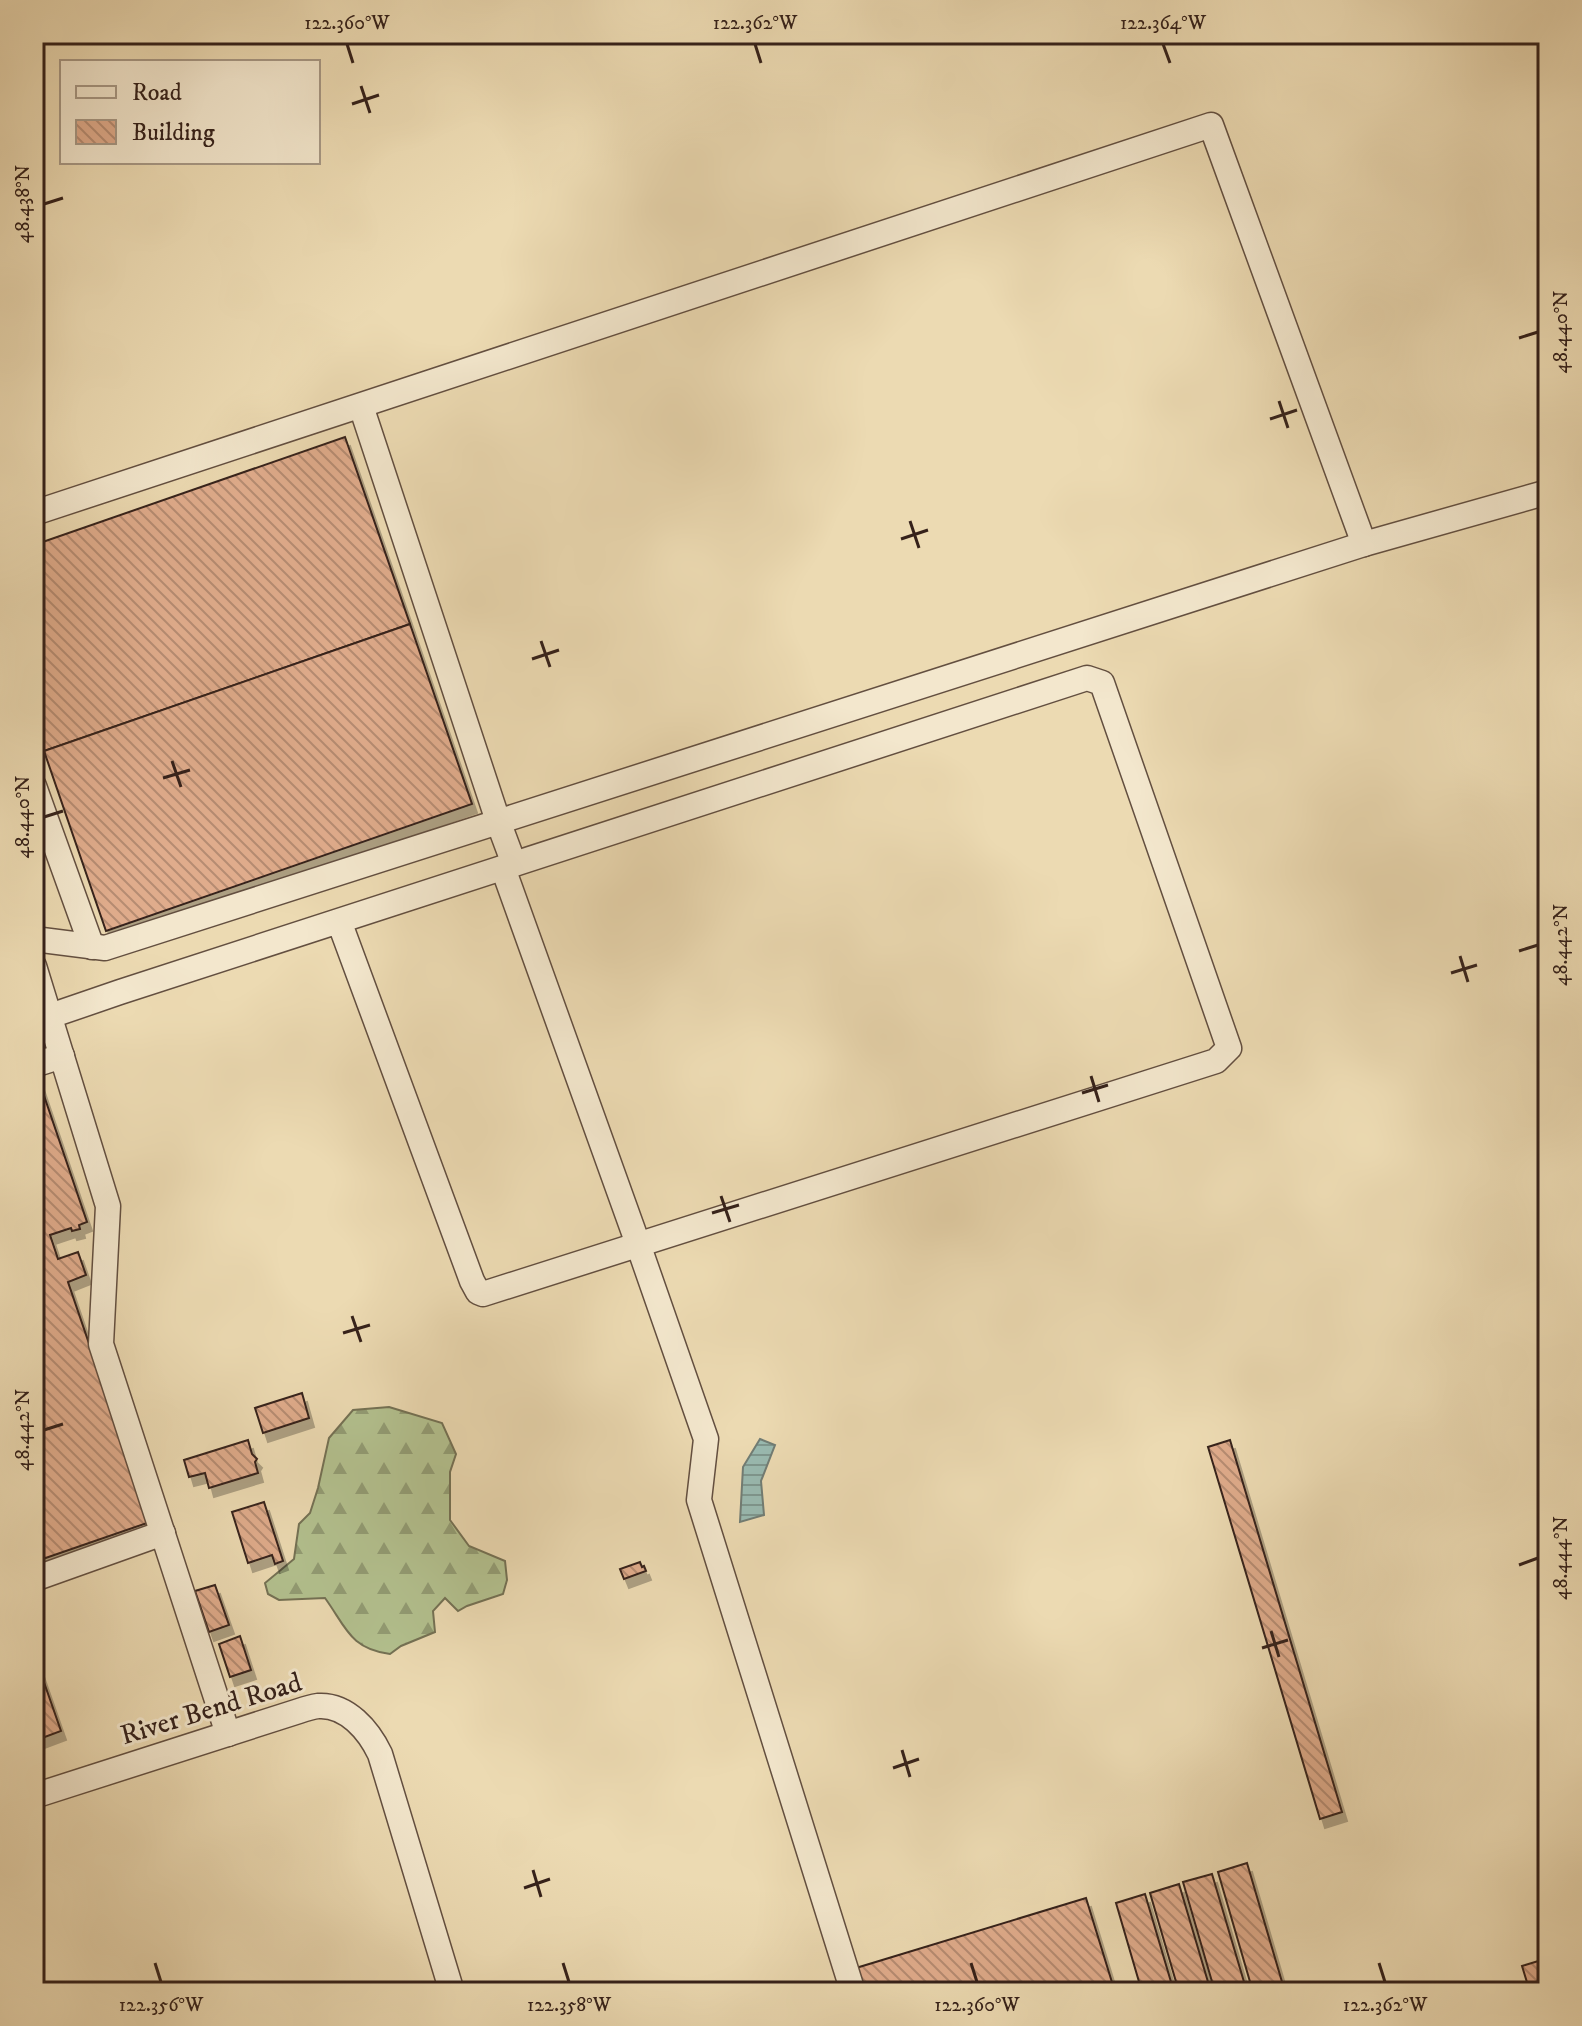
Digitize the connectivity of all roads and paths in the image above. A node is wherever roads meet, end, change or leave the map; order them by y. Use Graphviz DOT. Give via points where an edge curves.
graph roads {
  1 [pos="361,406"];
  2 [pos="1548,492"];
  3 [pos="34,513"];
  4 [pos="1364,544"];
  5 [pos="754,739"];
  6 [pos="768,781"];
  7 [pos="34,786"];
  8 [pos="498,821"];
  9 [pos="508,866"];
  10 [pos="339,921"];
  11 [pos="34,939"];
  12 [pos="92,947"];
  13 [pos="34,966"];
  14 [pos="50,1016"];
  15 [pos="62,1056"];
  16 [pos="34,1065"];
  17 [pos="638,1244"];
  18 [pos="163,1533"];
  19 [pos="34,1579"];
  20 [pos="228,1734"];
  21 [pos="34,1796"];
  22 [pos="452,1992"];
  23 [pos="853,1992"];
  1 -- 3 [label="street"];
  1 -- 4 [label="street" via="1211,125"];
  1 -- 8 [label="street"];
  2 -- 4 [label="street"];
  4 -- 5 [label="street"];
  5 -- 6 [label="street"];
  5 -- 8 [label="street"];
  6 -- 9 [label="street"];
  6 -- 17 [label="street" via="1087,678 1102,683 1229,1048 1216,1061"];
  7 -- 12 [label="street"];
  8 -- 9 [label="street"];
  8 -- 12 [label="street" via="105,948"];
  9 -- 10 [label="street"];
  9 -- 17 [label="street"];
  10 -- 14 [label="street"];
  10 -- 17 [label="street" via="478,1292"];
  11 -- 12 [label="street"];
  13 -- 14 [label="street"];
  14 -- 15 [label="street"];
  15 -- 16 [label="street"];
  15 -- 18 [label="street" via="108,1206 101,1344"];
  17 -- 23 [label="street" via="706,1439 699,1500"];
  18 -- 19 [label="street"];
  18 -- 20 [label="street"];
  20 -- 21 [label="street, River Bend Road"];
  20 -- 22 [label="street, River Bend Road" via="319,1706 347,1714 373,1739"];
}
